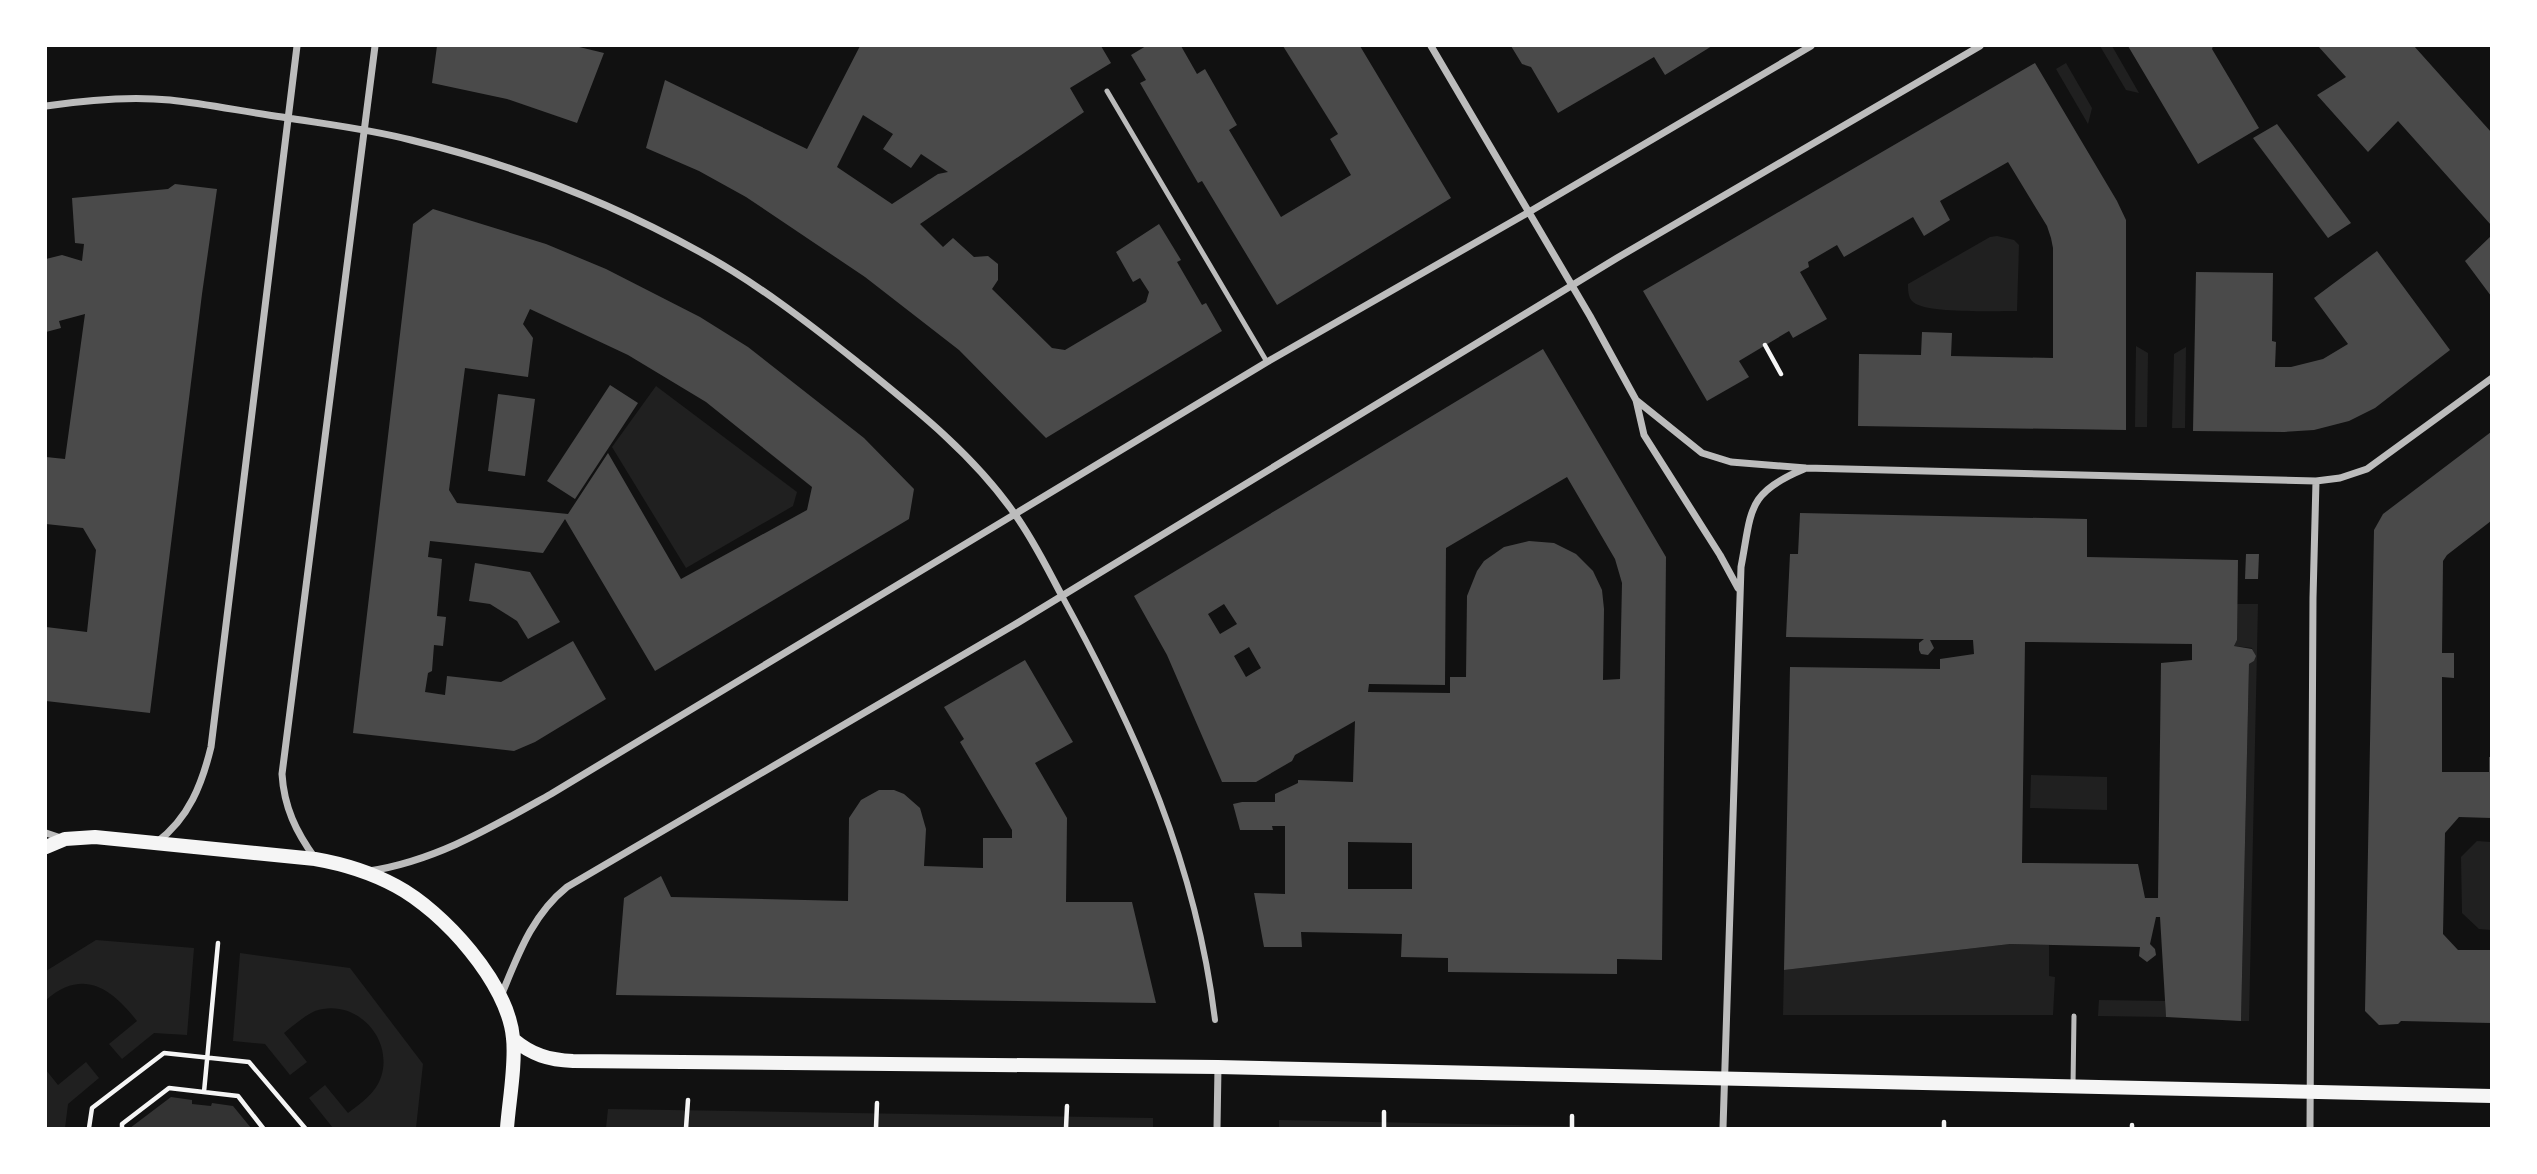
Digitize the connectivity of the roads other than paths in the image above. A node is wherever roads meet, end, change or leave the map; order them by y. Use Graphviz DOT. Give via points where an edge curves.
graph roads {
  1 [pos="296,46"];
  2 [pos="375,46"];
  3 [pos="1431,46"];
  4 [pos="1811,46"];
  5 [pos="1980,46"];
  6 [pos="1107,91"];
  7 [pos="46,106"];
  8 [pos="287,118"];
  9 [pos="364,130"];
  10 [pos="1529,212"];
  11 [pos="1571,286"];
  12 [pos="1267,362"];
  13 [pos="2491,378"];
  14 [pos="1636,400"];
  15 [pos="1807,468"];
  16 [pos="2316,481"];
  17 [pos="1014,513"];
  18 [pos="1739,589"];
  19 [pos="1062,596"];
  20 [pos="46,833"];
  21 [pos="65,839"];
  22 [pos="155,843"];
  23 [pos="46,846"];
  24 [pos="315,859"];
  25 [pos="366,872"];
  26 [pos="500,996"];
  27 [pos="2074,1016"];
  28 [pos="1215,1020"];
  29 [pos="513,1039"];
  30 [pos="1219,1068"];
  31 [pos="1724,1078"];
  32 [pos="2073,1086"];
  33 [pos="2311,1093"];
  34 [pos="2491,1096"];
  35 [pos="507,1129"];
  36 [pos="1217,1129"];
  37 [pos="1723,1129"];
  38 [pos="2310,1129"];
  1 -- 8 [label="street"];
  2 -- 9 [label="street"];
  3 -- 10 [label="street"];
  4 -- 10 [label="street"];
  5 -- 11 [label="street"];
  6 -- 12 [label="lane"];
  7 -- 8 [label="street" via="157,99"];
  8 -- 9 [label="street"];
  8 -- 22 [label="street" via="211,747 193,801 179,822"];
  9 -- 17 [label="street" via="492,163 566,189 701,253 813,327 902,398 954,444"];
  9 -- 24 [label="street" via="282,774 289,813"];
  10 -- 11 [label="street"];
  10 -- 12 [label="street"];
  11 -- 14 [label="street"];
  11 -- 19 [label="street"];
  12 -- 17 [label="street"];
  13 -- 16 [label="street" via="2367,469"];
  14 -- 15 [label="street" via="1702,453 1731,462"];
  14 -- 18 [label="street" via="1644,435"];
  15 -- 16 [label="street"];
  15 -- 18 [label="street" via="1774,483 1755,502"];
  16 -- 33 [label="street"];
  17 -- 19 [label="street"];
  17 -- 25 [label="street" via="493,827 428,857"];
  18 -- 31 [label="street"];
  19 -- 26 [label="street" via="567,887 533,924"];
  19 -- 28 [label="street" via="1121,707 1157,792 1191,896"];
  20 -- 21 [label="street"];
  21 -- 22 [label="main road"];
  21 -- 23 [label="main road"];
  22 -- 24 [label="main road"];
  24 -- 25 [label="main road"];
  25 -- 26 [label="main road" via="398,886 422,904 471,954"];
  26 -- 29 [label="main road"];
  27 -- 32 [label="lane"];
  29 -- 30 [label="main road" via="540,1056 573,1061"];
  29 -- 35 [label="main road"];
  30 -- 31 [label="main road"];
  30 -- 36 [label="street"];
  31 -- 32 [label="main road"];
  31 -- 37 [label="street"];
  32 -- 33 [label="main road"];
  33 -- 34 [label="main road"];
  33 -- 38 [label="street"];
}
